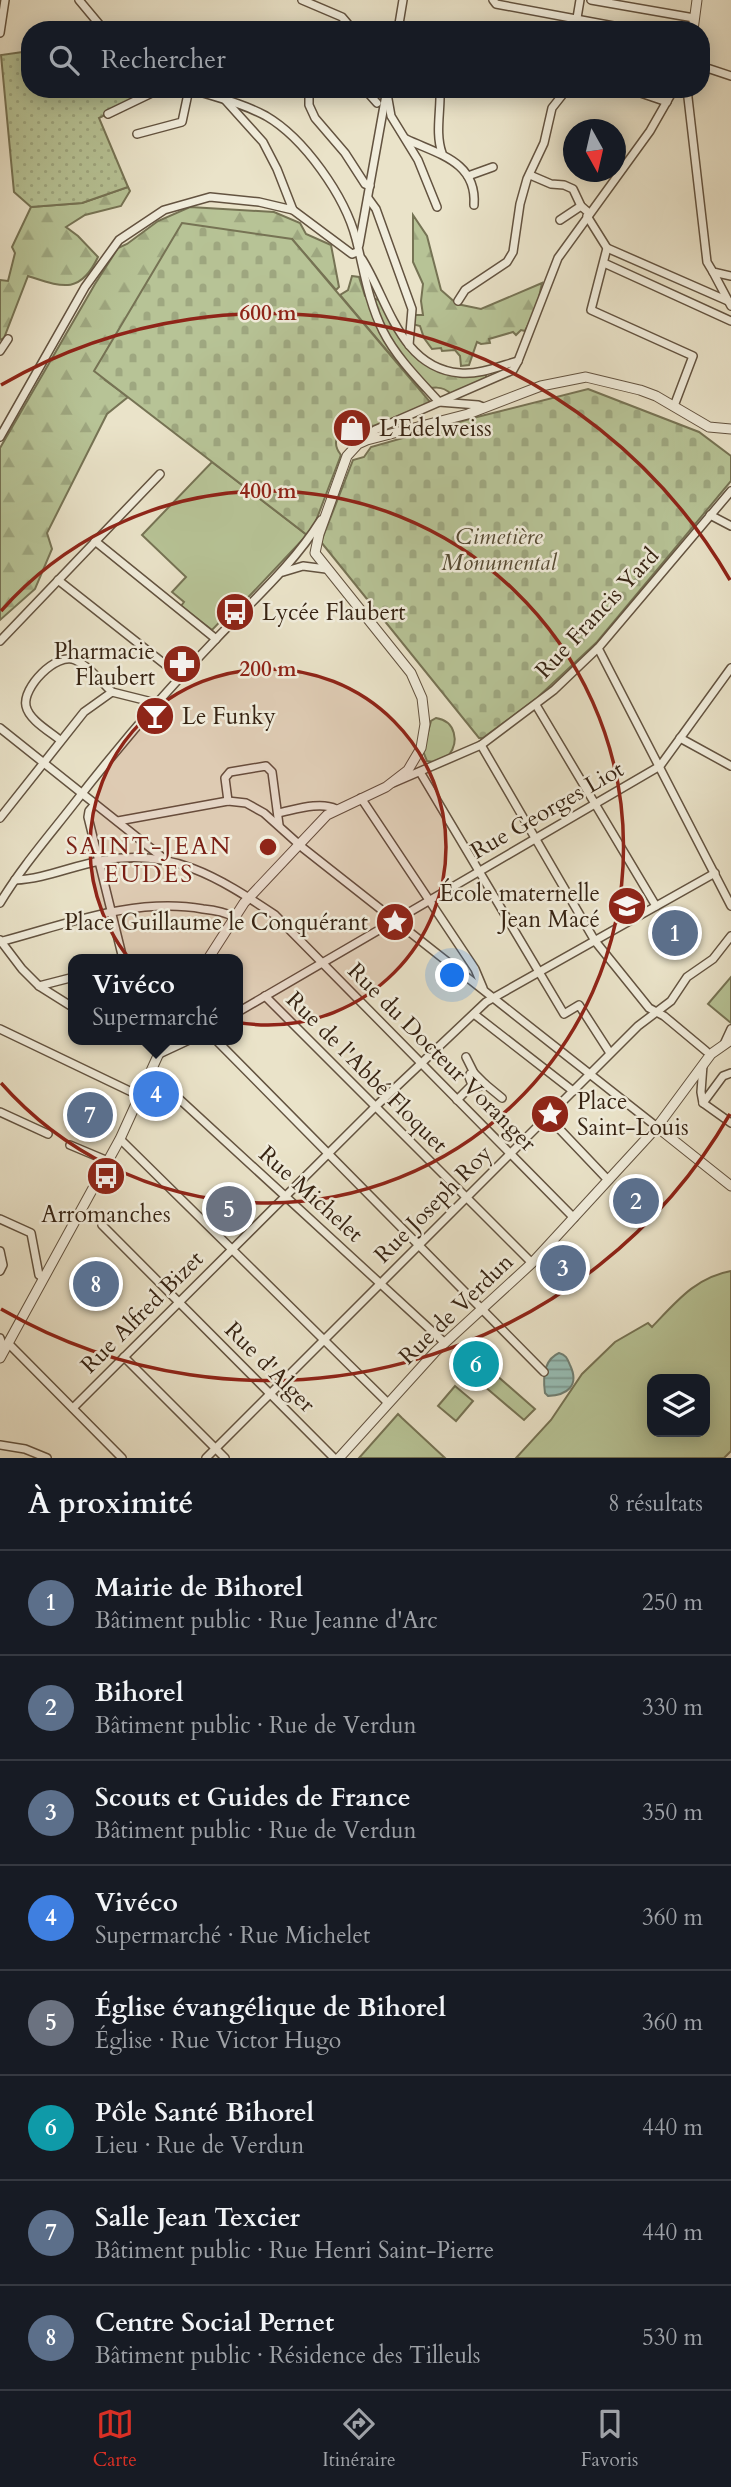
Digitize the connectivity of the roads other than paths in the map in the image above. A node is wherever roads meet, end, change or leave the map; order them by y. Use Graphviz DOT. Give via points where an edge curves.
graph roads {
  1 [pos="5,0"];
  2 [pos="79,0"];
  3 [pos="302,0"];
  4 [pos="402,0"];
  5 [pos="493,0"];
  6 [pos="580,0"];
  7 [pos="591,0"];
  8 [pos="697,0"];
  9 [pos="695,18"];
  10 [pos="577,20"];
  11 [pos="96,21"];
  12 [pos="346,21"];
  13 [pos="399,21"];
  14 [pos="583,21"];
  15 [pos="694,21"];
  16 [pos="0,33"];
  17 [pos="710,69"];
  18 [pos="731,76"];
  19 [pos="141,98"];
  20 [pos="188,98"];
  21 [pos="219,98"];
  22 [pos="309,98"];
  23 [pos="373,98"];
  24 [pos="386,98"];
  25 [pos="388,98"];
  26 [pos="440,98"];
  27 [pos="560,98"];
  28 [pos="655,98"];
  29 [pos="669,98"];
  30 [pos="688,98"];
  31 [pos="225,100"];
  32 [pos="667,102"];
  33 [pos="377,103"];
  34 [pos="108,114"];
  35 [pos="136,134"];
  36 [pos="405,139"];
  37 [pos="442,153"];
  38 [pos="493,167"];
  39 [pos="530,175"];
  40 [pos="468,176"];
  41 [pos="370,187"];
  42 [pos="368,198"];
  43 [pos="474,205"];
  44 [pos="580,206"];
  45 [pos="437,207"];
  46 [pos="293,210"];
  47 [pos="588,215"];
  48 [pos="560,220"];
  49 [pos="607,248"];
  50 [pos="357,252"];
  51 [pos="604,263"];
  52 [pos="713,272"];
  53 [pos="731,276"];
  54 [pos="458,301"];
  55 [pos="729,303"];
  56 [pos="731,321"];
  57 [pos="8,339"];
  58 [pos="409,346"];
  59 [pos="0,351"];
  60 [pos="518,361"];
  61 [pos="439,402"];
  62 [pos="674,406"];
  63 [pos="483,407"];
  64 [pos="727,430"];
  65 [pos="0,437"];
  66 [pos="358,444"];
  67 [pos="160,474"];
  68 [pos="731,491"];
  69 [pos="327,510"];
  70 [pos="710,515"];
  71 [pos="731,526"];
  72 [pos="94,541"];
  73 [pos="296,553"];
  74 [pos="315,553"];
  75 [pos="303,566"];
  76 [pos="326,569"];
  77 [pos="277,577"];
  78 [pos="58,580"];
  79 [pos="216,639"];
  80 [pos="0,642"];
  81 [pos="598,648"];
  82 [pos="730,672"];
  83 [pos="181,677"];
  84 [pos="112,692"];
  85 [pos="156,703"];
  86 [pos="536,705"];
  87 [pos="0,727"];
  88 [pos="680,738"];
  89 [pos="60,740"];
  90 [pos="479,746"];
  91 [pos="417,755"];
  92 [pos="45,762"];
  93 [pos="660,766"];
  94 [pos="731,766"];
  95 [pos="428,768"];
  96 [pos="414,771"];
  97 [pos="82,793"];
  98 [pos="361,798"];
  99 [pos="228,802"];
  100 [pos="95,804"];
  101 [pos="596,804"];
  102 [pos="336,809"];
  103 [pos="278,813"];
  104 [pos="0,818"];
  105 [pos="118,821"];
  106 [pos="280,826"];
  107 [pos="536,839"];
  108 [pos="299,844"];
  109 [pos="164,859"];
  110 [pos="98,861"];
  111 [pos="480,872"];
  112 [pos="715,873"];
  113 [pos="15,880"];
  114 [pos="4,888"];
  115 [pos="249,898"];
  116 [pos="429,901"];
  117 [pos="0,903"];
  118 [pos="656,906"];
  119 [pos="731,906"];
  120 [pos="111,913"];
  121 [pos="234,917"];
  122 [pos="395,921"];
  123 [pos="731,936"];
  124 [pos="1,940"];
  125 [pos="595,940"];
  126 [pos="122,954"];
  127 [pos="211,954"];
  128 [pos="322,963"];
  129 [pos="475,969"];
  130 [pos="540,972"];
  131 [pos="468,978"];
  132 [pos="68,979"];
  133 [pos="39,986"];
  134 [pos="484,990"];
  135 [pos="265,996"];
  136 [pos="495,998"];
  137 [pos="68,1004"];
  138 [pos="243,1009"];
  139 [pos="656,1010"];
  140 [pos="474,1014"];
  141 [pos="0,1029"];
  142 [pos="731,1029"];
  143 [pos="728,1041"];
  144 [pos="152,1045"];
  145 [pos="163,1045"];
  146 [pos="177,1045"];
  147 [pos="221,1045"];
  148 [pos="706,1051"];
  149 [pos="160,1052"];
  150 [pos="610,1053"];
  151 [pos="466,1058"];
  152 [pos="420,1064"];
  153 [pos="702,1064"];
  154 [pos="150,1073"];
  155 [pos="474,1073"];
  156 [pos="731,1073"];
  157 [pos="590,1074"];
  158 [pos="485,1084"];
  159 [pos="472,1085"];
  160 [pos="573,1091"];
  161 [pos="140,1096"];
  162 [pos="502,1098"];
  163 [pos="457,1100"];
  164 [pos="703,1103"];
  165 [pos="375,1107"];
  166 [pos="1,1116"];
  167 [pos="548,1117"];
  168 [pos="731,1123"];
  169 [pos="657,1127"];
  170 [pos="48,1134"];
  171 [pos="120,1139"];
  172 [pos="71,1144"];
  173 [pos="328,1154"];
  174 [pos="510,1154"];
  175 [pos="108,1161"];
  176 [pos="608,1181"];
  177 [pos="731,1186"];
  178 [pos="286,1196"];
  179 [pos="466,1199"];
  180 [pos="574,1218"];
  181 [pos="0,1219"];
  182 [pos="102,1224"];
  183 [pos="419,1245"];
  184 [pos="232,1250"];
  185 [pos="0,1251"];
  186 [pos="532,1264"];
  187 [pos="0,1271"];
  188 [pos="43,1278"];
  189 [pos="380,1283"];
  190 [pos="179,1303"];
  191 [pos="481,1310"];
  192 [pos="323,1340"];
  193 [pos="445,1343"];
  194 [pos="3,1347"];
  195 [pos="124,1357"];
  196 [pos="544,1372"];
  197 [pos="270,1394"];
  198 [pos="388,1403"];
  199 [pos="73,1408"];
  200 [pos="0,1445"];
  201 [pos="215,1448"];
  202 [pos="42,1457"];
  203 [pos="122,1458"];
  204 [pos="206,1458"];
  205 [pos="225,1458"];
  206 [pos="334,1458"];
  207 [pos="340,1458"];
  1 -- 16 [label="street"];
  2 -- 11 [label="street"];
  3 -- 12 [label="street"];
  4 -- 13 [label="street"];
  5 -- 10 [label="street"];
  6 -- 10 [label="street"];
  7 -- 9 [label="street"];
  8 -- 9 [label="street"];
  9 -- 15 [label="street"];
  10 -- 14 [label="street"];
  17 -- 18 [label="street"];
  19 -- 34 [label="street"];
  20 -- 35 [label="street" via="182,122"];
  21 -- 31 [label="street"];
  22 -- 41 [label="street" via="315,118"];
  23 -- 33 [label="street"];
  24 -- 41 [label="street"];
  25 -- 36 [label="street" via="391,116"];
  26 -- 37 [label="street" via="438,142"];
  27 -- 39 [label="street" via="552,108"];
  28 -- 32 [label="street"];
  29 -- 32 [label="street"];
  30 -- 52 [label="street" via="707,262"];
  31 -- 46 [label="street" via="263,142"];
  31 -- 50 [label="street" via="266,117 312,157 344,209"];
  32 -- 47 [label="street"];
  36 -- 37 [label="street"];
  36 -- 45 [label="street"];
  37 -- 40 [label="street"];
  38 -- 40 [label="street"];
  39 -- 44 [label="street" via="573,189"];
  39 -- 54 [label="street" via="520,204 513,252"];
  40 -- 43 [label="street"];
  41 -- 42 [label="street"];
  42 -- 50 [label="street"];
  42 -- 58 [label="street" via="412,309"];
  44 -- 47 [label="street"];
  44 -- 48 [label="street"];
  46 -- 50 [label="street" via="352,254"];
  46 -- 65 [label="street" via="210,197 164,210 119,240 85,287"];
  47 -- 49 [label="street"];
  47 -- 60 [label="street" via="558,258"];
  49 -- 51 [label="street"];
  49 -- 55 [label="street"];
  50 -- 58 [label="street"];
  50 -- 61 [label="street" via="370,303 384,333"];
  51 -- 56 [label="street"];
  51 -- 62 [label="street" via="591,310 693,356"];
  52 -- 53 [label="street"];
  52 -- 55 [label="street"];
  57 -- 59 [label="street"];
  58 -- 60 [label="street" via="425,361 460,373"];
  60 -- 61 [label="street" via="513,370"];
  61 -- 63 [label="street"];
  61 -- 66 [label="street" via="375,430"];
  62 -- 63 [label="street" via="640,390 586,377 541,386"];
  62 -- 64 [label="street" via="709,427"];
  63 -- 66 [label="street"];
  66 -- 69 [label="street" via="347,456"];
  67 -- 72 [label="street"];
  68 -- 70 [label="street, Rue Francis Yard"];
  69 -- 73 [label="street"];
  69 -- 74 [label="street"];
  70 -- 71 [label="street"];
  70 -- 81 [label="street, Rue Francis Yard"];
  72 -- 78 [label="street"];
  72 -- 79 [label="street"];
  73 -- 74 [label="street"];
  73 -- 77 [label="street"];
  74 -- 75 [label="street" via="312,562"];
  74 -- 76 [label="street"];
  75 -- 76 [label="street"];
  75 -- 77 [label="street"];
  76 -- 91 [label="street" via="418,684 425,724"];
  77 -- 79 [label="street"];
  78 -- 80 [label="street"];
  78 -- 83 [label="street"];
  79 -- 83 [label="street"];
  81 -- 86 [label="street, Rue Francis Yard"];
  81 -- 93 [label="street"];
  82 -- 88 [label="street, Rue Georges Liot"];
  83 -- 85 [label="street"];
  84 -- 85 [label="street"];
  84 -- 89 [label="street" via="84,712"];
  84 -- 89 [label="street" via="76,660 53,663 25,700 29,714"];
  85 -- 97 [label="street"];
  86 -- 90 [label="street, Rue Francis Yard"];
  86 -- 101 [label="street"];
  87 -- 92 [label="street"];
  88 -- 93 [label="street, Rue Georges Liot"];
  88 -- 94 [label="street"];
  89 -- 92 [label="street"];
  90 -- 95 [label="street, Rue Francis Yard"];
  90 -- 107 [label="street"];
  91 -- 95 [label="street"];
  91 -- 96 [label="street"];
  92 -- 97 [label="street"];
  92 -- 104 [label="street"];
  93 -- 101 [label="street, Rue Georges Liot"];
  93 -- 112 [label="street"];
  95 -- 96 [label="street, Rue Francis Yard"];
  96 -- 98 [label="street"];
  96 -- 111 [label="street"];
  97 -- 100 [label="street"];
  97 -- 113 [label="street"];
  98 -- 102 [label="street"];
  98 -- 116 [label="street"];
  99 -- 103 [label="street" via="225,778 230,772 267,766 272,772"];
  99 -- 105 [label="street"];
  99 -- 106 [label="street" via="246,803"];
  100 -- 105 [label="street"];
  100 -- 110 [label="street" via="87,813"];
  101 -- 107 [label="street, Rue Georges Liot"];
  101 -- 118 [label="street"];
  102 -- 103 [label="street" via="319,806"];
  102 -- 108 [label="street"];
  103 -- 106 [label="street"];
  105 -- 109 [label="street"];
  106 -- 108 [label="street"];
  107 -- 111 [label="street, Rue Georges Liot"];
  107 -- 125 [label="street"];
  108 -- 115 [label="street"];
  108 -- 122 [label="street"];
  109 -- 110 [label="street" via="131,856"];
  109 -- 115 [label="street, Rue du Docteur Voranger" via="198,870"];
  110 -- 113 [label="street"];
  110 -- 120 [label="street"];
  111 -- 116 [label="street, Rue Georges Liot"];
  111 -- 130 [label="street"];
  112 -- 118 [label="street, Rue Alfred Bizet"];
  112 -- 119 [label="street"];
  113 -- 114 [label="street"];
  114 -- 117 [label="street"];
  115 -- 121 [label="street"];
  115 -- 128 [label="street, Rue du Docteur Voranger" via="275,915"];
  116 -- 122 [label="street, Rue Georges Liot"];
  116 -- 129 [label="street"];
  118 -- 125 [label="street, Rue Alfred Bizet"];
  120 -- 121 [label="street" via="174,905"];
  120 -- 124 [label="street"];
  120 -- 126 [label="street"];
  121 -- 127 [label="street"];
  122 -- 128 [label="street, Rue Georges Liot"];
  122 -- 131 [label="street"];
  123 -- 139 [label="street, Rue Joseph Roy" via="713,959 687,977 671,1000"];
  124 -- 133 [label="street"];
  125 -- 130 [label="street, Rue Alfred Bizet"];
  125 -- 139 [label="street" via="649,1008"];
  128 -- 135 [label="street, Rue Georges Liot"];
  128 -- 152 [label="street, Rue du Docteur Voranger"];
  129 -- 131 [label="street"];
  129 -- 134 [label="street"];
  130 -- 136 [label="street, Rue Alfred Bizet"];
  130 -- 150 [label="street" via="564,1014 579,1005"];
  131 -- 134 [label="street"];
  132 -- 133 [label="street"];
  133 -- 137 [label="street"];
  134 -- 136 [label="street"];
  135 -- 138 [label="street, Rue Georges Liot"];
  135 -- 165 [label="street, Rue de l'Abbé Floquet"];
  136 -- 140 [label="street, Rue Alfred Bizet"];
  136 -- 157 [label="street"];
  139 -- 148 [label="street"];
  139 -- 150 [label="street, Rue Joseph Roy"];
  140 -- 152 [label="street, Rue Alfred Bizet"];
  140 -- 160 [label="street"];
  141 -- 161 [label="street"];
  142 -- 143 [label="street"];
  143 -- 153 [label="street, Rue de Verdun"];
  144 -- 149 [label="street"];
  145 -- 149 [label="street"];
  146 -- 149 [label="street"];
  147 -- 173 [label="street"];
  149 -- 154 [label="street"];
  150 -- 157 [label="street, Rue Joseph Roy"];
  151 -- 155 [label="street"];
  152 -- 163 [label="street, Rue du Docteur Voranger"];
  152 -- 165 [label="street, Rue Alfred Bizet"];
  153 -- 164 [label="street"];
  153 -- 169 [label="street, Rue de Verdun"];
  154 -- 161 [label="street"];
  154 -- 178 [label="street, Rue Michelet"];
  155 -- 158 [label="street"];
  155 -- 159 [label="street" via="469,1077"];
  156 -- 164 [label="street" via="723,1076"];
  157 -- 160 [label="street, Rue Joseph Roy"];
  157 -- 169 [label="street"];
  158 -- 159 [label="street"];
  158 -- 162 [label="street"];
  159 -- 163 [label="street"];
  160 -- 167 [label="street, Rue Joseph Roy"];
  161 -- 171 [label="street"];
  163 -- 174 [label="street, Rue du Docteur Voranger"];
  164 -- 168 [label="street"];
  165 -- 173 [label="street, Rue Alfred Bizet"];
  165 -- 179 [label="street, Rue de l'Abbé Floquet"];
  166 -- 170 [label="street"];
  167 -- 174 [label="street, Rue Joseph Roy"];
  167 -- 176 [label="street"];
  169 -- 176 [label="street, Rue de Verdun"];
  169 -- 177 [label="street"];
  171 -- 175 [label="street"];
  171 -- 184 [label="street"];
  172 -- 175 [label="street"];
  173 -- 178 [label="street, Rue Alfred Bizet"];
  173 -- 183 [label="street"];
  174 -- 179 [label="street, Rue Joseph Roy"];
  174 -- 180 [label="street, Rue du Docteur Voranger"];
  175 -- 188 [label="street"];
  176 -- 180 [label="street, Rue de Verdun"];
  178 -- 184 [label="street, Rue Alfred Bizet"];
  178 -- 189 [label="street, Rue Michelet"];
  179 -- 183 [label="street, Rue Joseph Roy"];
  179 -- 186 [label="street, Rue de l'Abbé Floquet"];
  180 -- 186 [label="street, Rue de Verdun"];
  181 -- 188 [label="street" via="31,1233"];
  182 -- 190 [label="street, Rue d'Alger"];
  183 -- 189 [label="street, Rue Joseph Roy"];
  183 -- 191 [label="street"];
  184 -- 190 [label="street, Rue Alfred Bizet"];
  184 -- 192 [label="street"];
  185 -- 187 [label="street"];
  186 -- 191 [label="street, Rue de Verdun"];
  188 -- 194 [label="street"];
  189 -- 192 [label="street, Rue Joseph Roy"];
  189 -- 193 [label="street, Rue Michelet"];
  190 -- 195 [label="street, Rue Alfred Bizet"];
  190 -- 197 [label="street, Rue d'Alger"];
  191 -- 193 [label="street, Rue de Verdun"];
  191 -- 196 [label="street"];
  192 -- 197 [label="street, Rue Joseph Roy"];
  192 -- 198 [label="street"];
  193 -- 198 [label="street, Rue de Verdun"];
  194 -- 199 [label="street"];
  195 -- 199 [label="street, Rue Alfred Bizet"];
  195 -- 201 [label="street"];
  197 -- 201 [label="street, Rue Joseph Roy"];
  197 -- 206 [label="street, Rue d'Alger"];
  198 -- 207 [label="street, Rue de Verdun"];
  199 -- 203 [label="street"];
  200 -- 202 [label="street" via="25,1448"];
  201 -- 204 [label="street, Rue Joseph Roy"];
  201 -- 205 [label="street"];
}
